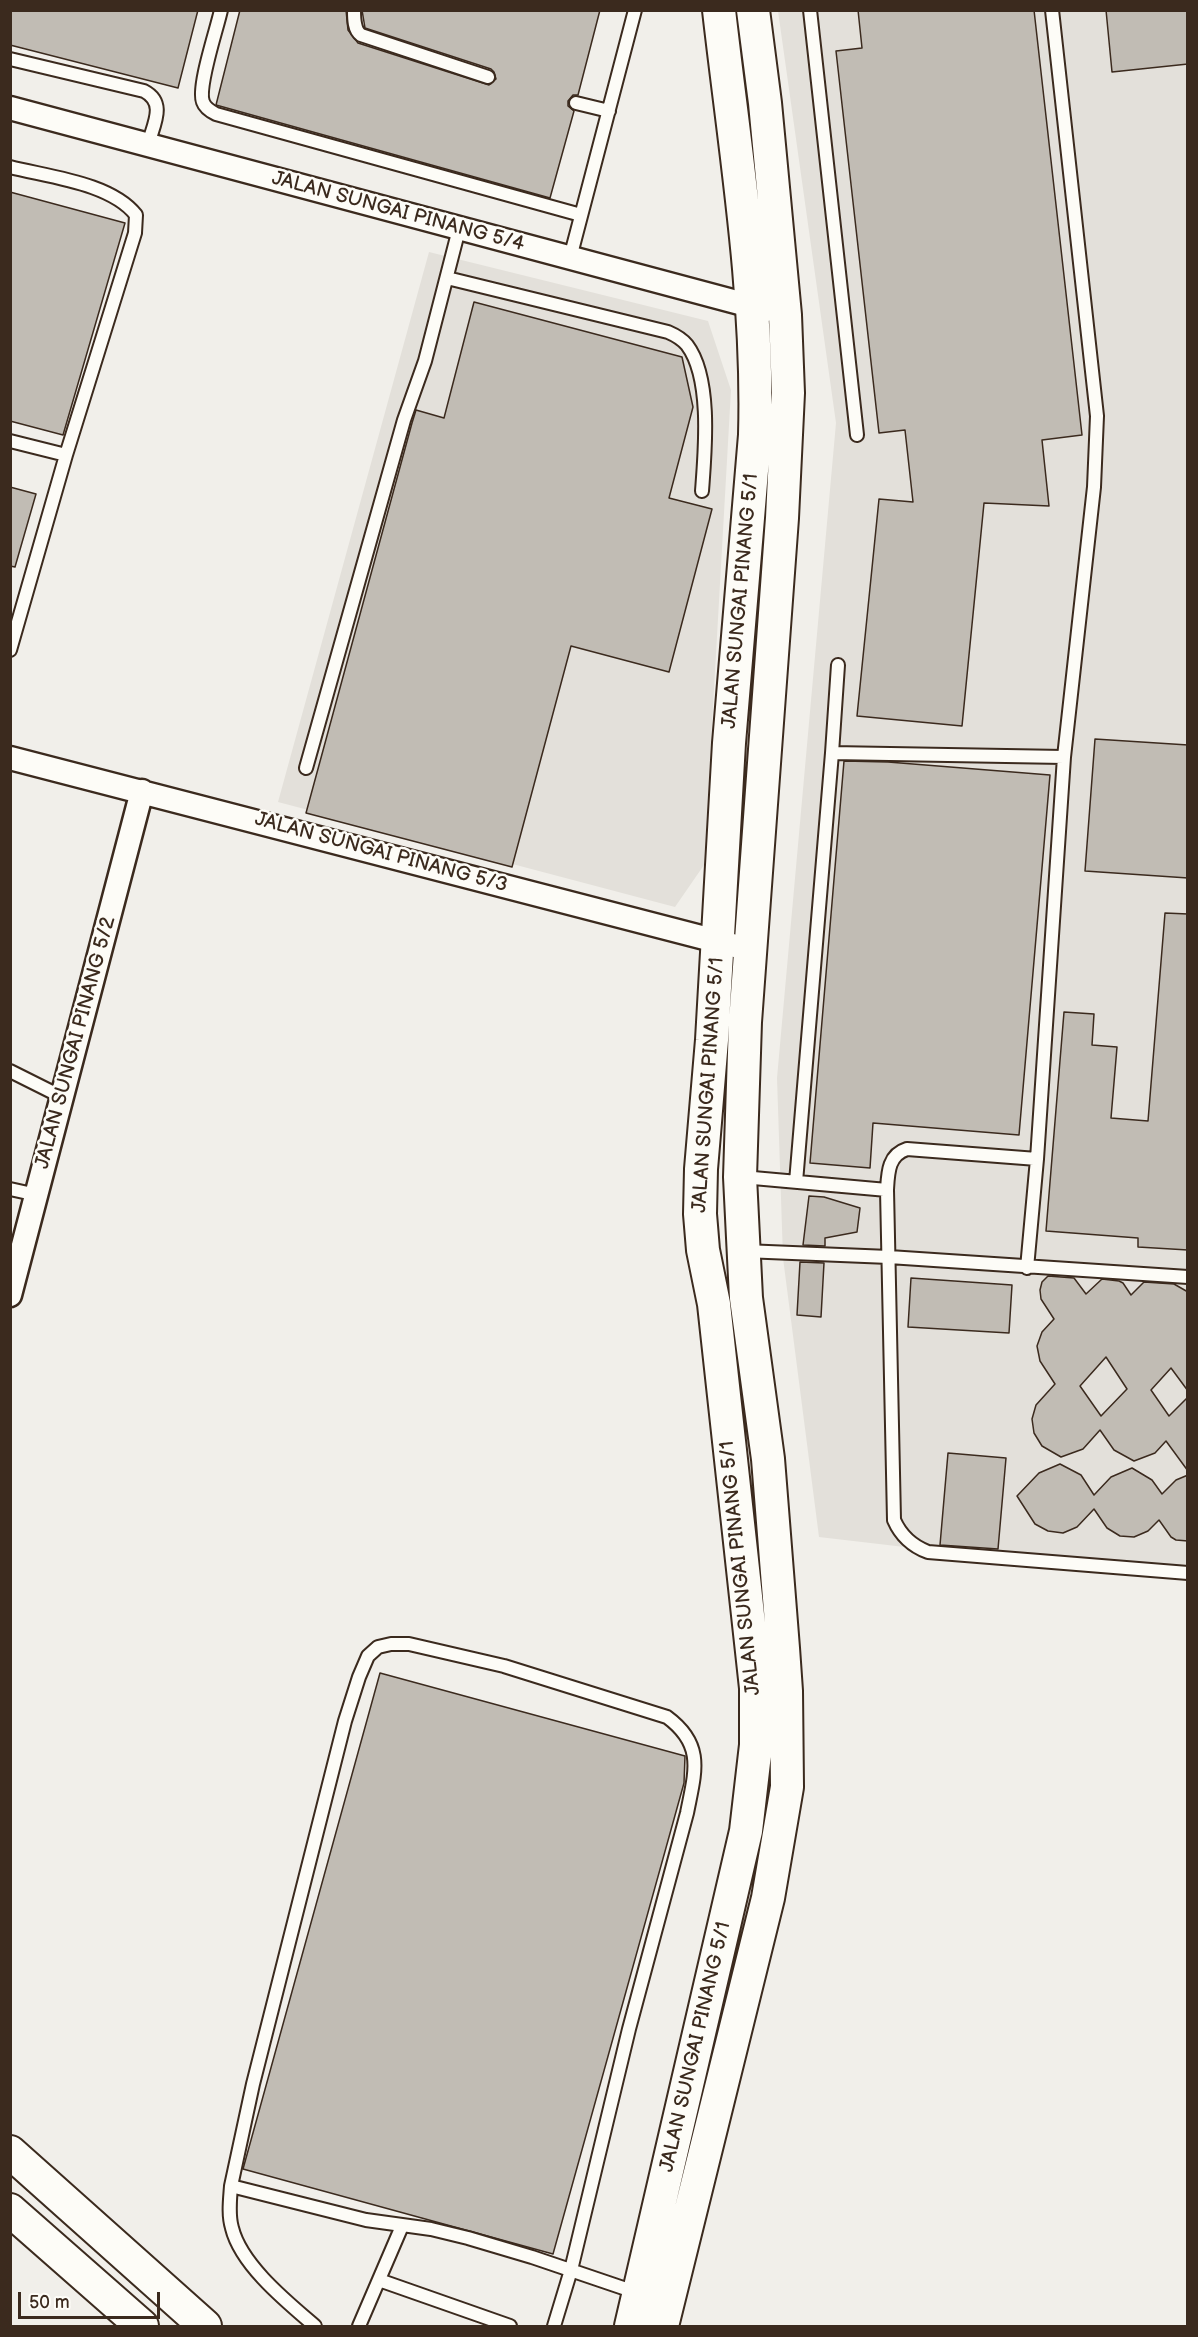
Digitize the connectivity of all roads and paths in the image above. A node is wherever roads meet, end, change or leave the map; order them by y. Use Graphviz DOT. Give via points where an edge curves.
graph roads {
  1 [pos="221,10"];
  2 [pos="354,10"];
  3 [pos="635,10"];
  4 [pos="719,10"];
  5 [pos="753,10"];
  6 [pos="810,10"];
  7 [pos="1052,10"];
  8 [pos="10,60"];
  9 [pos="488,77"];
  10 [pos="576,103"];
  11 [pos="10,108"];
  12 [pos="609,111"];
  13 [pos="148,145"];
  14 [pos="10,167"];
  15 [pos="581,215"];
  16 [pos="459,229"];
  17 [pos="570,258"];
  18 [pos="447,278"];
  19 [pos="753,307"];
  20 [pos="785,315"];
  21 [pos="858,435"];
  22 [pos="10,441"];
  23 [pos="66,455"];
  24 [pos="702,491"];
  25 [pos="10,650"];
  26 [pos="838,665"];
  27 [pos="832,753"];
  28 [pos="1064,757"];
  29 [pos="10,758"];
  30 [pos="306,768"];
  31 [pos="142,791"];
  32 [pos="718,941"];
  33 [pos="751,950"];
  34 [pos="10,1071"];
  35 [pos="62,1097"];
  36 [pos="1037,1159"];
  37 [pos="740,1177"];
  38 [pos="796,1182"];
  39 [pos="10,1189"];
  40 [pos="887,1190"];
  41 [pos="37,1195"];
  42 [pos="743,1251"];
  43 [pos="889,1257"];
  44 [pos="1027,1268"];
  45 [pos="1188,1277"];
  46 [pos="10,1295"];
  47 [pos="1188,1573"];
  48 [pos="10,2152"];
  49 [pos="231,2186"];
  50 [pos="10,2210"];
  51 [pos="402,2226"];
  52 [pos="571,2270"];
  53 [pos="379,2280"];
  54 [pos="639,2293"];
  55 [pos="142,2326"];
  56 [pos="205,2326"];
  57 [pos="315,2326"];
  58 [pos="359,2326"];
  59 [pos="510,2326"];
  60 [pos="554,2326"];
  61 [pos="631,2326"];
  62 [pos="662,2326"];
  1 -- 15 [label="lane" via="202,85 203,103 216,114"];
  2 -- 9 [label="lane" via="354,23 361,35"];
  3 -- 12 [label="lane"];
  4 -- 19 [label="street, JALAN SUNGAI PINANG 5/1"];
  5 -- 20 [label="street, JALAN SUNGAI PINANG 5/1"];
  6 -- 21 [label="lane"];
  7 -- 28 [label="lane" via="1097,416 1094,487"];
  8 -- 13 [label="lane" via="152,95 157,109"];
  10 -- 12 [label="lane"];
  11 -- 13 [label="street, JALAN SUNGAI PINANG 5/4"];
  12 -- 15 [label="lane"];
  13 -- 16 [label="street, JALAN SUNGAI PINANG 5/4"];
  14 -- 23 [label="lane" via="110,194 136,215 129,254"];
  15 -- 17 [label="lane"];
  16 -- 17 [label="street, JALAN SUNGAI PINANG 5/4"];
  16 -- 18 [label="lane"];
  17 -- 19 [label="street, JALAN SUNGAI PINANG 5/4"];
  18 -- 24 [label="lane" via="668,332 686,343 699,373 703,403 706,434"];
  18 -- 30 [label="lane"];
  19 -- 20 [label="street, JALAN SUNGAI PINANG 5/4"];
  19 -- 32 [label="street, JALAN SUNGAI PINANG 5/1" via="755,435 729,743"];
  20 -- 33 [label="street, JALAN SUNGAI PINANG 5/1" via="788,393 782,518"];
  22 -- 23 [label="lane"];
  23 -- 25 [label="lane"];
  26 -- 27 [label="lane"];
  27 -- 28 [label="lane"];
  27 -- 38 [label="lane"];
  28 -- 36 [label="lane"];
  29 -- 31 [label="street, JALAN SUNGAI PINANG 5/3"];
  31 -- 32 [label="street, JALAN SUNGAI PINANG 5/3"];
  31 -- 35 [label="street, JALAN SUNGAI PINANG 5/2"];
  32 -- 33 [label="street, JALAN SUNGAI PINANG 5/3"];
  32 -- 54 [label="street, JALAN SUNGAI PINANG 5/1" via="700,1214 714,1304 756,1688 756,1745 746,1831"];
  33 -- 37 [label="street, JALAN SUNGAI PINANG 5/1"];
  34 -- 35 [label="lane"];
  35 -- 41 [label="street, JALAN SUNGAI PINANG 5/2"];
  36 -- 40 [label="lane" via="906,1149 890,1164"];
  36 -- 44 [label="lane"];
  37 -- 38 [label="lane"];
  37 -- 42 [label="street, JALAN SUNGAI PINANG 5/1"];
  38 -- 40 [label="lane"];
  39 -- 41 [label="lane"];
  40 -- 43 [label="lane"];
  41 -- 46 [label="street, JALAN SUNGAI PINANG 5/2"];
  42 -- 43 [label="lane"];
  42 -- 62 [label="street, JALAN SUNGAI PINANG 5/1" via="768,1459 786,1690 787,1787 768,1898"];
  43 -- 44 [label="lane"];
  43 -- 47 [label="lane" via="894,1520 905,1538 928,1552"];
  44 -- 45 [label="lane"];
  48 -- 56 [label="street"];
  49 -- 51 [label="lane"];
  49 -- 52 [label="lane" via="342,1733 368,1656 378,1647 409,1644 504,1666 667,1717 682,1728 694,1757 687,1813 629,2029"];
  49 -- 57 [label="lane" via="232,2229 242,2249 260,2274"];
  50 -- 55 [label="street"];
  51 -- 52 [label="lane" via="468,2238"];
  51 -- 53 [label="lane"];
  52 -- 54 [label="lane"];
  52 -- 60 [label="lane"];
  53 -- 58 [label="lane"];
  53 -- 59 [label="lane"];
  54 -- 61 [label="street, JALAN SUNGAI PINANG 5/1"];
}
